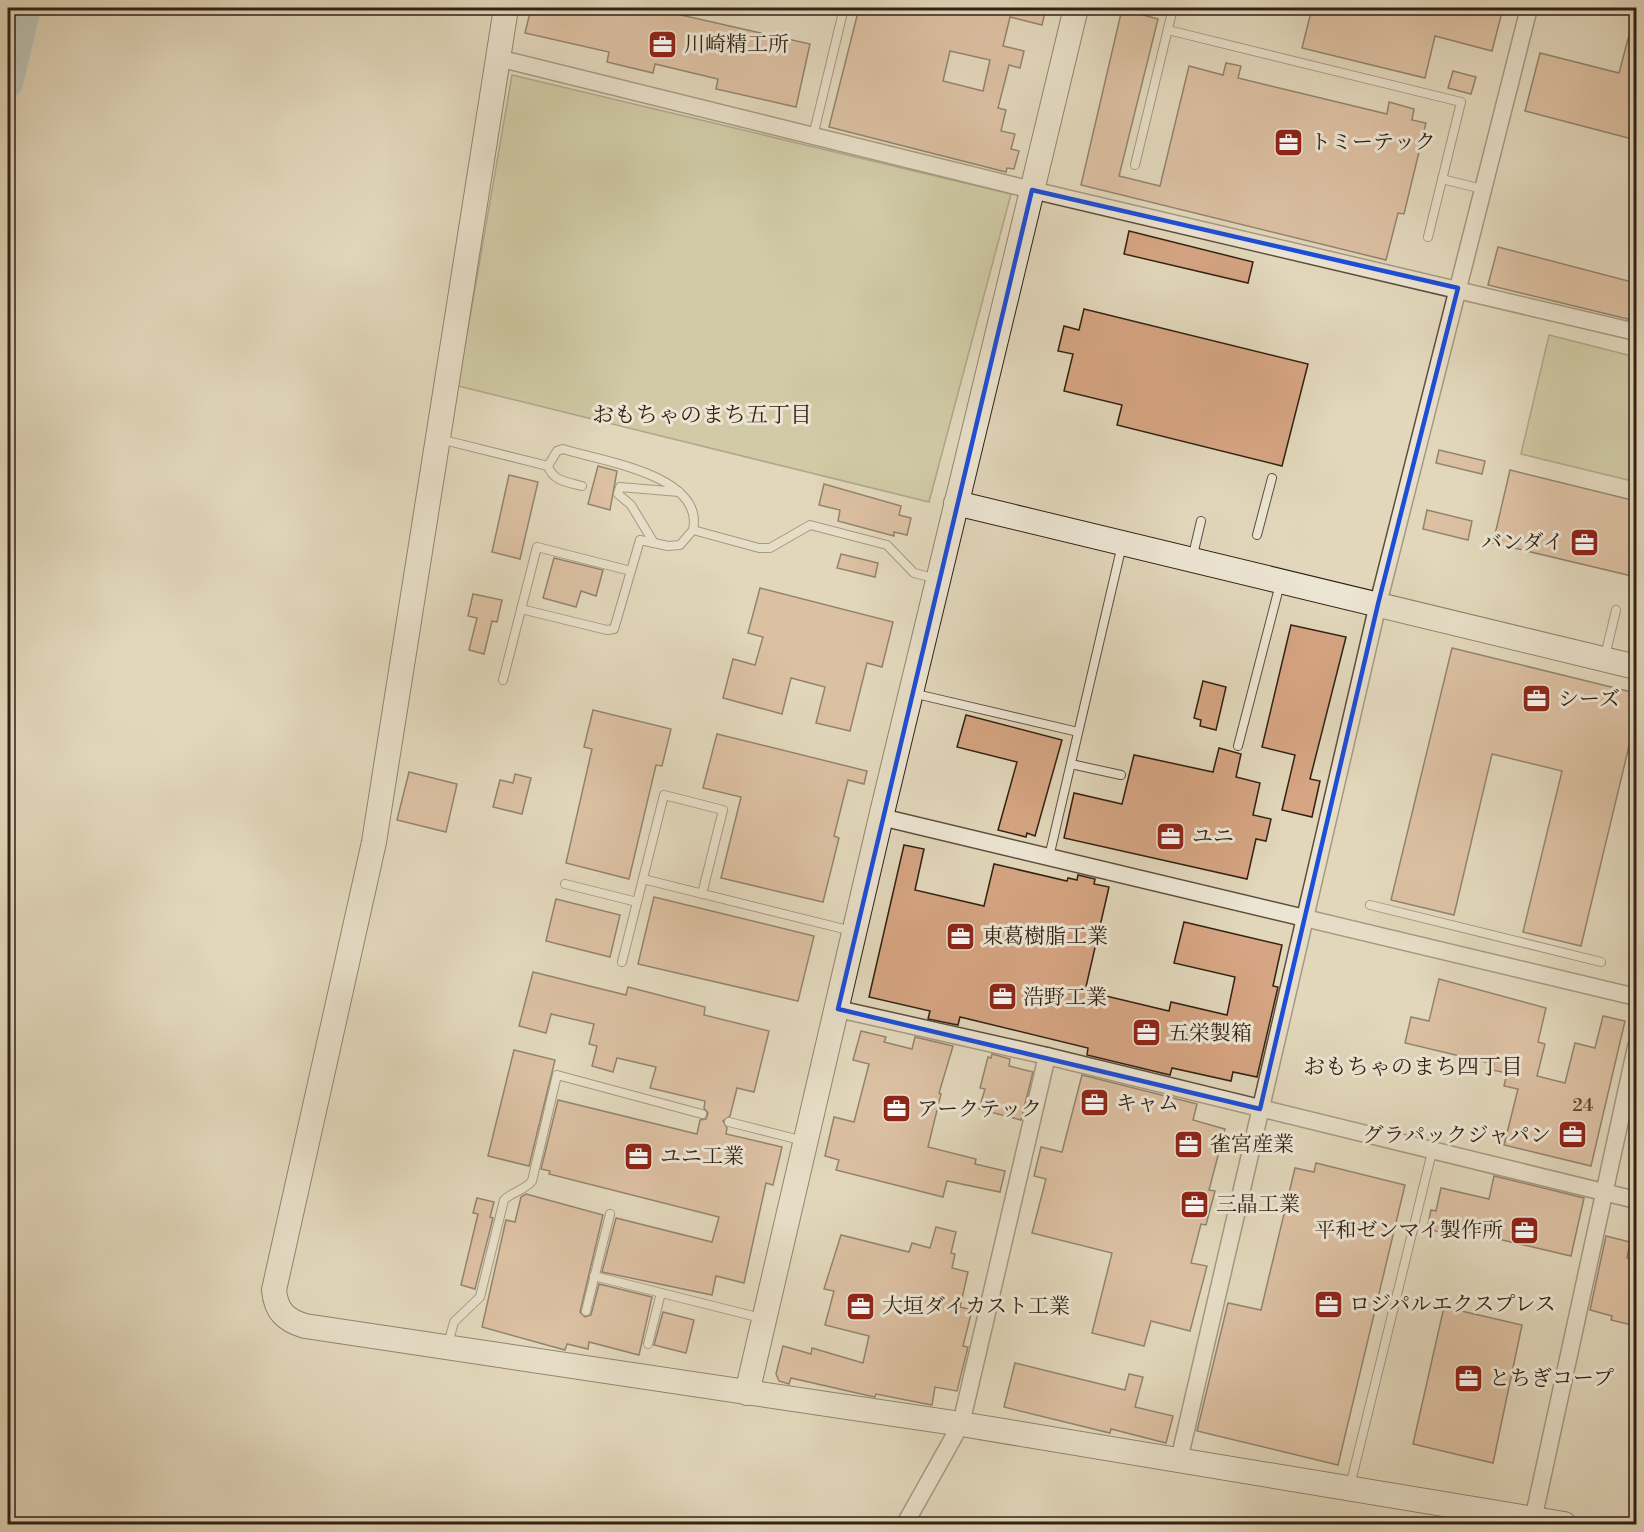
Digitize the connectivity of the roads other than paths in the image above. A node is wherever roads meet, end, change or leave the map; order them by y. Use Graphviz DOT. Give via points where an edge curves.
graph roads {
  1 [pos="506,8"];
  2 [pos="844,8"];
  3 [pos="1076,8"];
  4 [pos="1173,8"];
  5 [pos="1529,8"];
  6 [pos="1168,30"];
  7 [pos="498,58"];
  8 [pos="813,136"];
  9 [pos="1135,165"];
  10 [pos="1442,179"];
  11 [pos="1482,189"];
  12 [pos="1032,190"];
  13 [pos="1428,237"];
  14 [pos="1458,288"];
  15 [pos="1636,332"];
  16 [pos="438,438"];
  17 [pos="548,466"];
  18 [pos="1272,478"];
  19 [pos="582,486"];
  20 [pos="681,492"];
  21 [pos="956,503"];
  22 [pos="1201,521"];
  23 [pos="693,530"];
  24 [pos="1257,535"];
  25 [pos="654,543"];
  26 [pos="1123,543"];
  27 [pos="1192,559"];
  28 [pos="632,571"];
  29 [pos="938,579"];
  30 [pos="1281,581"];
  31 [pos="1378,604"];
  32 [pos="521,609"];
  33 [pos="1616,610"];
  34 [pos="1604,659"];
  35 [pos="1636,667"];
  36 [pos="503,680"];
  37 [pos="911,693"];
  38 [pos="1078,732"];
  39 [pos="1238,746"];
  40 [pos="1071,764"];
  41 [pos="1121,775"];
  42 [pos="881,817"];
  43 [pos="1049,857"];
  44 [pos="643,879"];
  45 [pos="566,884"];
  46 [pos="702,894"];
  47 [pos="638,902"];
  48 [pos="1370,905"];
  49 [pos="1304,917"];
  50 [pos="856,932"];
  51 [pos="622,962"];
  52 [pos="1601,962"];
  53 [pos="1636,997"];
  54 [pos="838,1009"];
  55 [pos="1636,1047"];
  56 [pos="1047,1056"];
  57 [pos="1260,1109"];
  58 [pos="702,1114"];
  59 [pos="729,1122"];
  60 [pos="807,1141"];
  61 [pos="1432,1152"];
  62 [pos="1604,1193"];
  63 [pos="1636,1200"];
  64 [pos="610,1214"];
  65 [pos="594,1276"];
  66 [pos="662,1293"];
  67 [pos="585,1311"];
  68 [pos="765,1319"];
  69 [pos="648,1344"];
  70 [pos="448,1348"];
  71 [pos="747,1393"];
  72 [pos="961,1424"];
  73 [pos="1179,1460"];
  74 [pos="1349,1489"];
  75 [pos="1533,1520"];
  76 [pos="905,1524"];
  77 [pos="1564,1524"];
  1 -- 7 [label="street"];
  2 -- 8 [label="lane"];
  3 -- 12 [label="street"];
  4 -- 6 [label="lane"];
  5 -- 11 [label="street"];
  6 -- 9 [label="lane"];
  6 -- 10 [label="lane" via="1461,102"];
  7 -- 8 [label="street"];
  7 -- 16 [label="street"];
  8 -- 12 [label="street"];
  10 -- 11 [label="lane"];
  10 -- 13 [label="lane"];
  11 -- 14 [label="street"];
  12 -- 14 [label="street"];
  12 -- 21 [label="street"];
  14 -- 15 [label="street"];
  14 -- 31 [label="street"];
  16 -- 17 [label="lane"];
  16 -- 70 [label="street" via="374,842 274,1290 275,1304 291,1322"];
  17 -- 19 [label="lane" via="556,479"];
  17 -- 20 [label="lane" via="557,451 563,449 664,480"];
  18 -- 24 [label="lane"];
  20 -- 23 [label="lane" via="692,504"];
  20 -- 25 [label="lane" via="620,487 618,494 631,505"];
  21 -- 26 [label="street"];
  21 -- 29 [label="street"];
  22 -- 27 [label="lane"];
  23 -- 25 [label="lane" via="680,545"];
  23 -- 29 [label="lane" via="770,548 810,525 887,545 914,573"];
  25 -- 28 [label="lane" via="640,540"];
  26 -- 27 [label="street"];
  26 -- 38 [label="lane"];
  27 -- 30 [label="street"];
  28 -- 32 [label="lane" via="614,628 607,630"];
  28 -- 32 [label="lane" via="537,547"];
  29 -- 37 [label="street"];
  30 -- 31 [label="street"];
  30 -- 39 [label="lane"];
  31 -- 34 [label="street"];
  31 -- 49 [label="street"];
  32 -- 36 [label="lane"];
  33 -- 34 [label="lane"];
  34 -- 35 [label="street"];
  37 -- 38 [label="lane"];
  37 -- 42 [label="street"];
  38 -- 40 [label="lane"];
  40 -- 41 [label="lane"];
  40 -- 43 [label="lane"];
  42 -- 43 [label="street"];
  42 -- 50 [label="street"];
  43 -- 49 [label="street"];
  44 -- 46 [label="lane"];
  44 -- 46 [label="lane" via="664,795 694,802 723,810"];
  44 -- 47 [label="lane"];
  45 -- 47 [label="lane"];
  46 -- 50 [label="lane"];
  47 -- 51 [label="lane"];
  48 -- 52 [label="lane"];
  49 -- 53 [label="street"];
  49 -- 57 [label="street"];
  50 -- 54 [label="street"];
  54 -- 56 [label="street"];
  54 -- 60 [label="street"];
  55 -- 62 [label="street"];
  56 -- 57 [label="street"];
  56 -- 72 [label="street"];
  57 -- 61 [label="street"];
  57 -- 73 [label="street"];
  58 -- 70 [label="lane" via="557,1075 532,1181 504,1200 480,1298 454,1322"];
  59 -- 60 [label="lane"];
  60 -- 68 [label="street"];
  61 -- 62 [label="street"];
  61 -- 74 [label="lane"];
  62 -- 63 [label="street"];
  62 -- 75 [label="street"];
  64 -- 65 [label="lane"];
  65 -- 66 [label="lane"];
  65 -- 67 [label="lane"];
  66 -- 68 [label="lane"];
  66 -- 69 [label="lane"];
  68 -- 71 [label="street"];
  70 -- 71 [label="street"];
  71 -- 72 [label="street"];
  72 -- 73 [label="street"];
  72 -- 76 [label="street"];
  73 -- 74 [label="street"];
  74 -- 75 [label="street"];
  75 -- 77 [label="street"];
}
